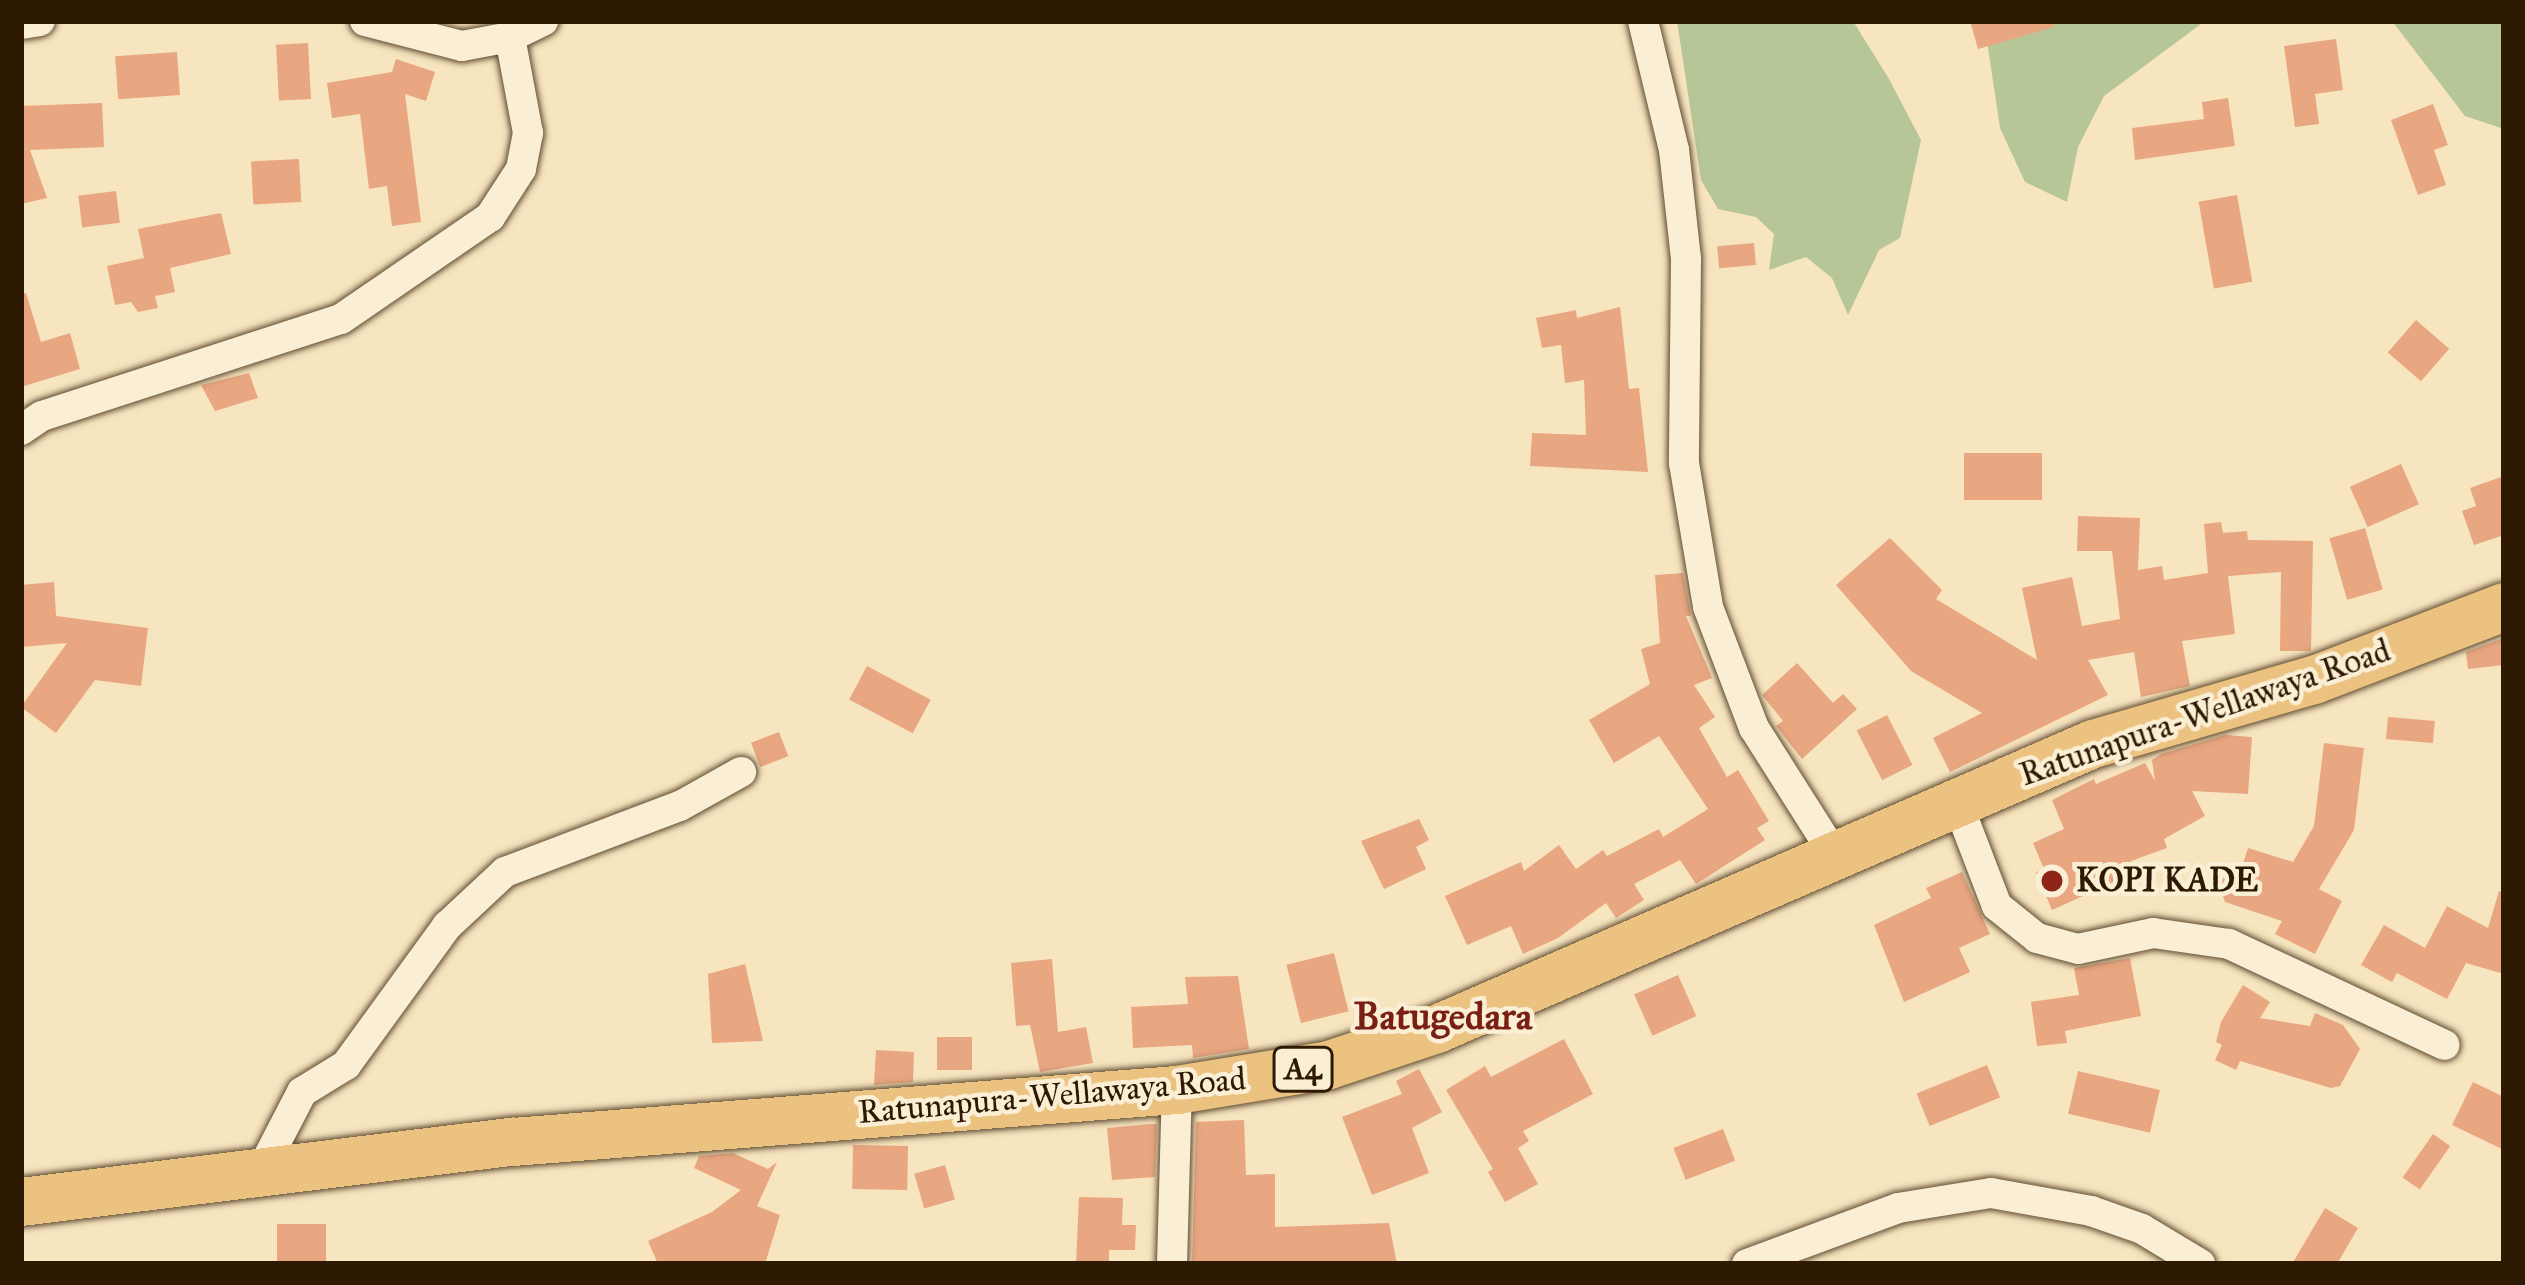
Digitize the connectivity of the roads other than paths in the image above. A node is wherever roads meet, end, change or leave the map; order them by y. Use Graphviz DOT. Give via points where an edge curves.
graph roads {
  1 [pos="40,21"];
  2 [pos="365,21"];
  3 [pos="543,21"];
  4 [pos="1643,21"];
  5 [pos="21,24"];
  6 [pos="510,37"];
  7 [pos="21,430"];
  8 [pos="2504,608"];
  9 [pos="741,772"];
  10 [pos="1957,802"];
  11 [pos="1836,857"];
  12 [pos="2445,1045"];
  13 [pos="1177,1090"];
  14 [pos="261,1172"];
  15 [pos="21,1202"];
  16 [pos="1172,1264"];
  17 [pos="1747,1264"];
  18 [pos="2200,1264"];
  1 -- 5 [label="street"];
  2 -- 6 [label="street" via="462,46"];
  3 -- 6 [label="street"];
  4 -- 11 [label="street" via="1674,150 1686,259 1684,463 1708,607 1754,728"];
  6 -- 7 [label="street" via="528,133 521,169 490,217 341,319 42,416"];
  8 -- 10 [label="highway, Ratunapura-Wellawaya Road / A4" via="2314,680 2093,744"];
  9 -- 14 [label="street" via="680,806 505,872 447,926 346,1065 302,1092"];
  10 -- 11 [label="highway, Ratunapura-Wellawaya Road / A4"];
  10 -- 12 [label="street" via="1997,907 2037,938 2078,949 2153,933 2229,944"];
  11 -- 13 [label="highway, Ratunapura-Wellawaya Road / A4" via="1437,1029 1329,1065"];
  13 -- 14 [label="highway, Ratunapura-Wellawaya Road / A4" via="537,1140"];
  13 -- 16 [label="street"];
  14 -- 15 [label="highway, Ratunapura-Wellawaya Road / A4"];
  17 -- 18 [label="street" via="1898,1208 1991,1193 2091,1210"];
}
